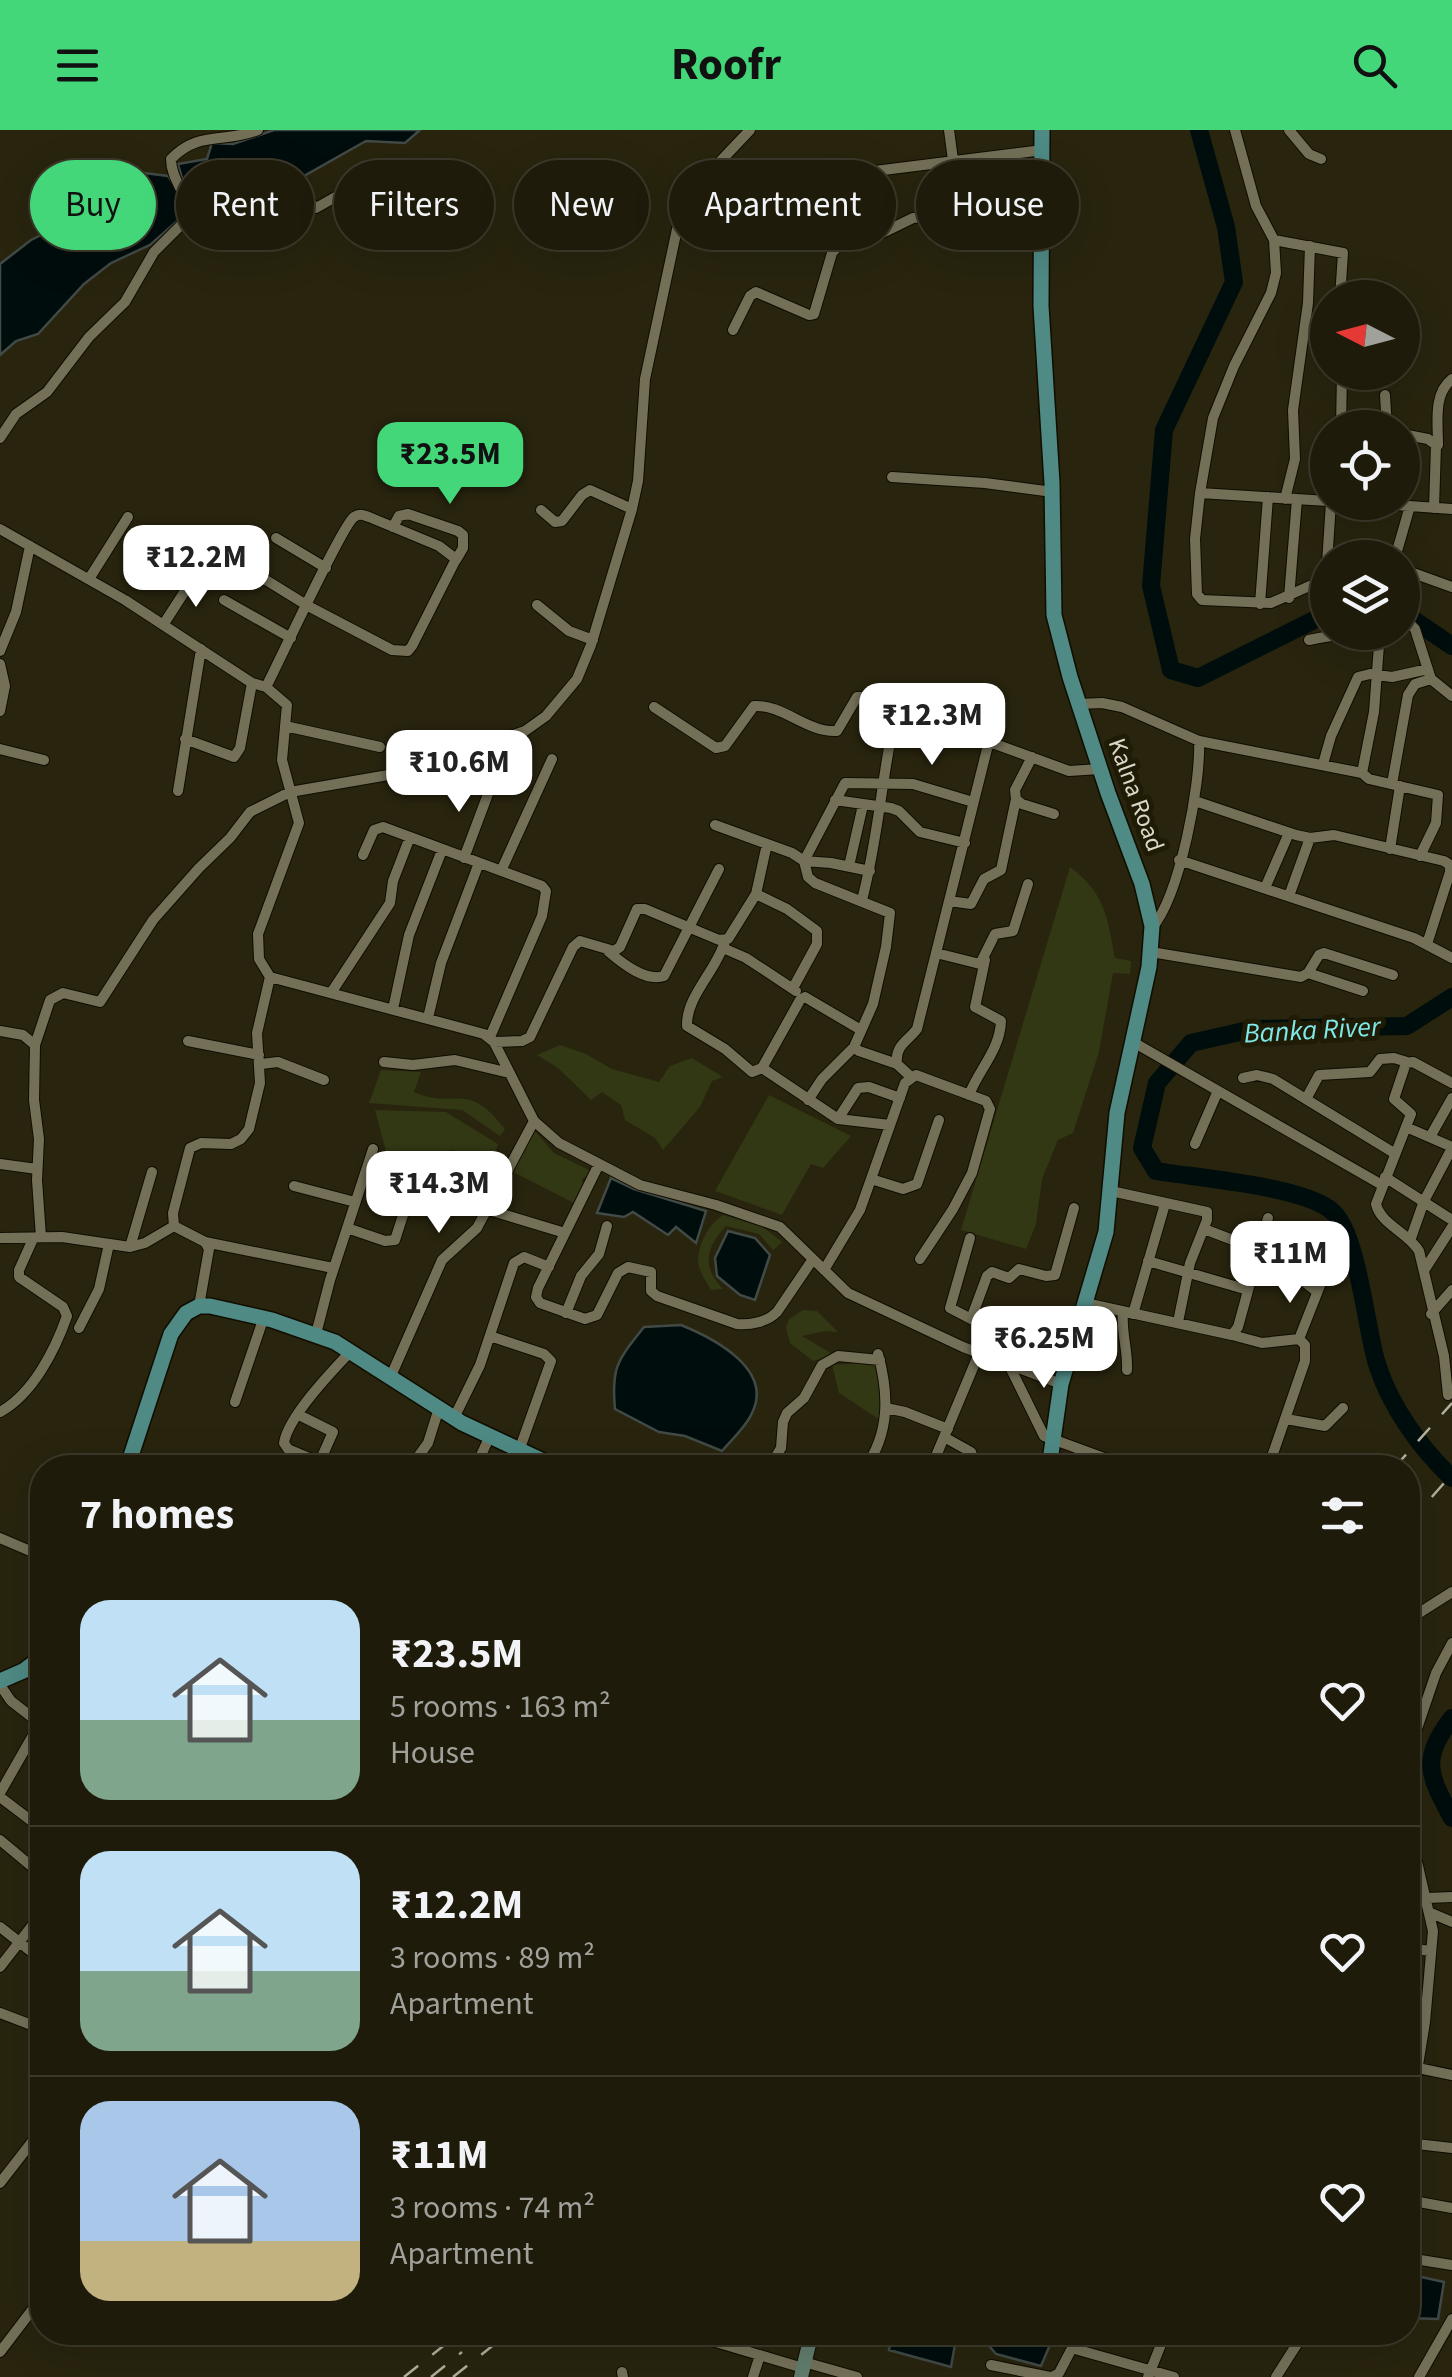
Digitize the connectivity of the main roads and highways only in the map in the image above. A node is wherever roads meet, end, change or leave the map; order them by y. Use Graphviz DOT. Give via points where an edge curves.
graph roads {
  1 [pos="1042,130"];
  2 [pos="130,1455"];
  3 [pos="533,1455"];
  4 [pos="1051,1455"];
  5 [pos="30,1666"];
  6 [pos="0,1683"];
  1 -- 4 [label="main road, Kalna Road" via="1041,306 1054,616 1152,928 1117,1114 1106,1232 1063,1376"];
  2 -- 3 [label="main road" via="171,1334 199,1306 316,1334 454,1418"];
  5 -- 6 [label="main road"];
}
